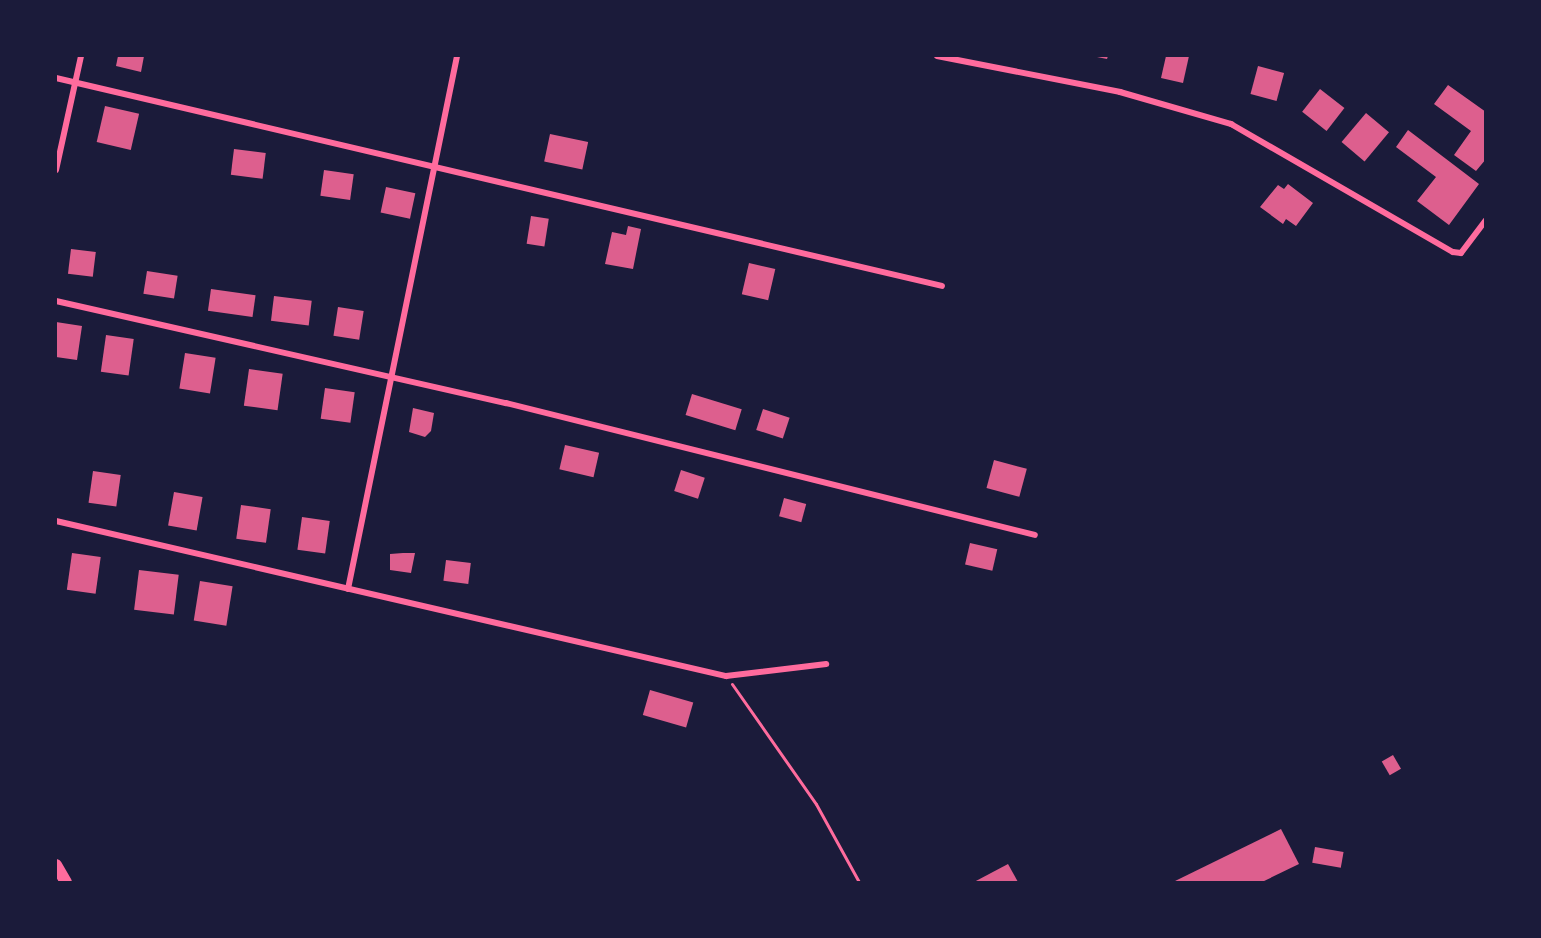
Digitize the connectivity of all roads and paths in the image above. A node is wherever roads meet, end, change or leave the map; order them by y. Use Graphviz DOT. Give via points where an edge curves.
graph roads {
  1 [pos="81,56"];
  2 [pos="458,56"];
  3 [pos="937,56"];
  4 [pos="56,78"];
  5 [pos="75,83"];
  6 [pos="431,165"];
  7 [pos="56,170"];
  8 [pos="1485,220"];
  9 [pos="942,286"];
  10 [pos="56,301"];
  11 [pos="389,378"];
  12 [pos="56,521"];
  13 [pos="1035,535"];
  14 [pos="348,589"];
  15 [pos="826,664"];
  16 [pos="726,676"];
  17 [pos="56,865"];
  18 [pos="66,882"];
  19 [pos="859,882"];
  1 -- 5 [label="street"];
  2 -- 6 [label="street"];
  3 -- 8 [label="street" via="1120,92 1231,124 1453,252 1461,253"];
  4 -- 5 [label="street"];
  5 -- 6 [label="street"];
  5 -- 7 [label="street"];
  6 -- 9 [label="street"];
  6 -- 11 [label="street"];
  10 -- 11 [label="street"];
  11 -- 13 [label="street"];
  11 -- 14 [label="street"];
  12 -- 14 [label="street"];
  14 -- 16 [label="street"];
  15 -- 16 [label="street"];
  16 -- 19 [label="path" via="816,804"];
  17 -- 18 [label="highway"];
}
